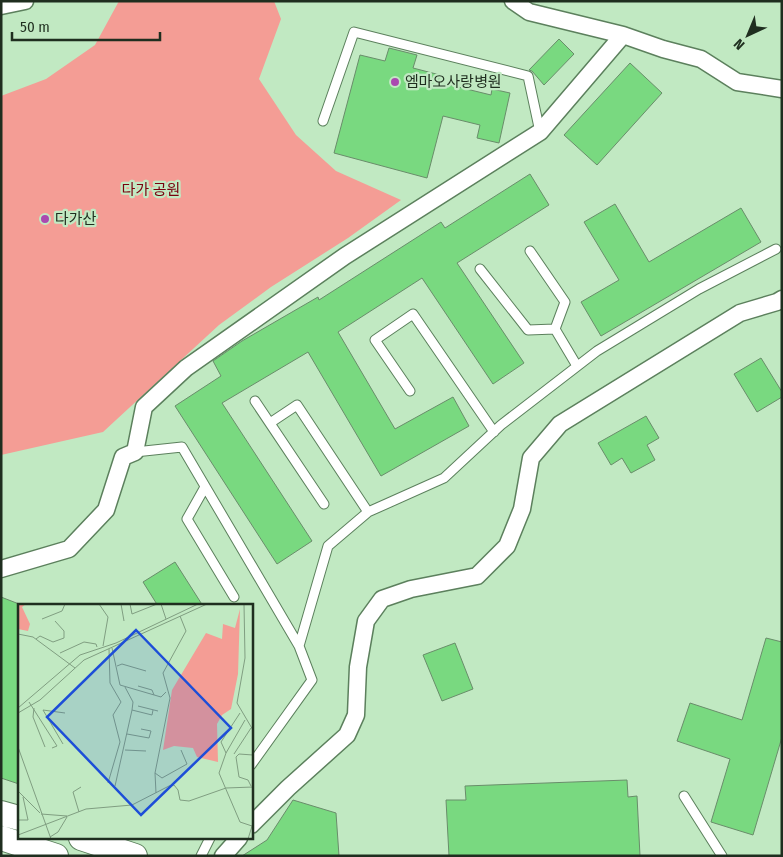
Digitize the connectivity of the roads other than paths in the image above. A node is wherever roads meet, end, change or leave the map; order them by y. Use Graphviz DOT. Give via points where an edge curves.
graph roads {
  1 [pos="25,1"];
  2 [pos="513,1"];
  3 [pos="1,6"];
  4 [pos="623,35"];
  5 [pos="782,88"];
  6 [pos="323,121"];
  7 [pos="540,132"];
  8 [pos="776,249"];
  9 [pos="530,251"];
  10 [pos="480,269"];
  11 [pos="782,299"];
  12 [pos="555,329"];
  13 [pos="577,366"];
  14 [pos="410,391"];
  15 [pos="255,401"];
  16 [pos="270,422"];
  17 [pos="494,432"];
  18 [pos="135,452"];
  19 [pos="205,487"];
  20 [pos="324,504"];
  21 [pos="368,512"];
  22 [pos="1,569"];
  23 [pos="234,597"];
  24 [pos="298,646"];
  25 [pos="252,764"];
  26 [pos="684,796"];
  27 [pos="1,813"];
  28 [pos="18,818"];
  29 [pos="252,824"];
  30 [pos="1,838"];
  31 [pos="86,840"];
  32 [pos="209,840"];
  33 [pos="237,840"];
  34 [pos="56,856"];
  35 [pos="135,856"];
  36 [pos="201,856"];
  37 [pos="223,856"];
  38 [pos="722,856"];
  1 -- 3 [label="street"];
  2 -- 4 [label="street" via="529,12"];
  4 -- 5 [label="street" via="701,58 737,82"];
  4 -- 7 [label="street"];
  6 -- 7 [label="lane" via="354,32 528,76"];
  7 -- 18 [label="street" via="345,256 186,368 144,407"];
  8 -- 13 [label="lane" via="699,289"];
  9 -- 12 [label="lane" via="565,302"];
  10 -- 12 [label="lane" via="528,330"];
  11 -- 29 [label="street" via="740,312 560,424 530,458 522,509 507,546 477,576 382,599 366,621 358,666 356,715 347,735"];
  12 -- 13 [label="lane"];
  13 -- 17 [label="lane"];
  14 -- 17 [label="lane" via="375,340 413,314"];
  15 -- 16 [label="lane"];
  16 -- 20 [label="lane"];
  16 -- 21 [label="lane" via="297,405"];
  17 -- 21 [label="lane" via="444,478"];
  18 -- 19 [label="lane" via="182,447"];
  18 -- 22 [label="street" via="123,457 106,510 69,549"];
  19 -- 23 [label="lane" via="187,519"];
  19 -- 24 [label="lane"];
  21 -- 24 [label="lane" via="328,546"];
  24 -- 25 [label="lane" via="312,680"];
  26 -- 38 [label="lane"];
  27 -- 28 [label="street"];
  30 -- 34 [label="street"];
  31 -- 35 [label="street"];
  32 -- 36 [label="lane"];
  33 -- 37 [label="street"];
}
